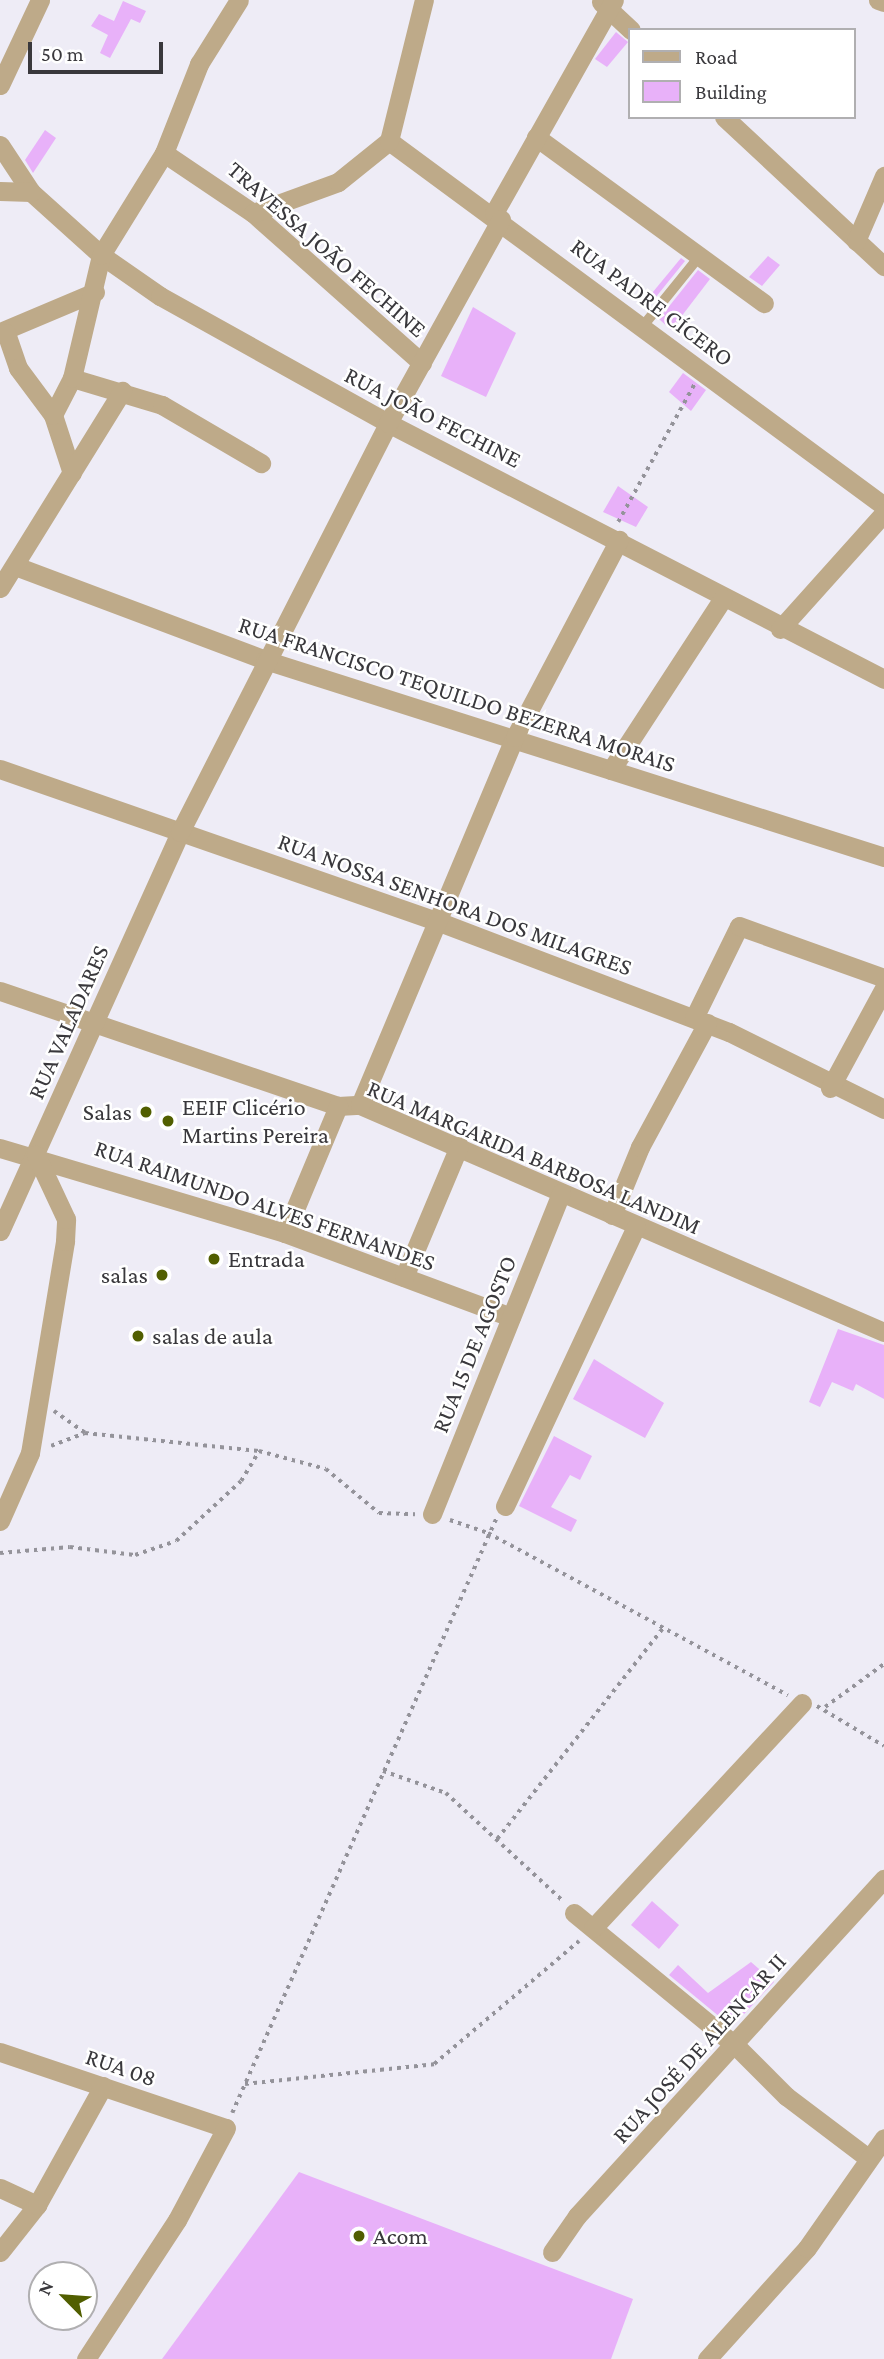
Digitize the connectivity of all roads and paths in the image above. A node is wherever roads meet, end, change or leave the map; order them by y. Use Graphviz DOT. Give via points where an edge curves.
graph roads {
  1 [pos="40,0"];
  2 [pos="239,0"];
  3 [pos="424,0"];
  4 [pos="878,0"];
  5 [pos="884,2"];
  6 [pos="608,3"];
  7 [pos="629,28"];
  8 [pos="1,83"];
  9 [pos="726,119"];
  10 [pos="536,137"];
  11 [pos="389,141"];
  12 [pos="0,145"];
  13 [pos="164,153"];
  14 [pos="884,176"];
  15 [pos="0,191"];
  16 [pos="31,192"];
  17 [pos="253,213"];
  18 [pos="498,216"];
  19 [pos="856,241"];
  20 [pos="101,256"];
  21 [pos="698,258"];
  22 [pos="884,266"];
  23 [pos="95,292"];
  24 [pos="764,303"];
  25 [pos="643,326"];
  26 [pos="3,332"];
  27 [pos="422,363"];
  28 [pos="703,372"];
  29 [pos="72,378"];
  30 [pos="122,391"];
  31 [pos="53,415"];
  32 [pos="388,423"];
  33 [pos="261,463"];
  34 [pos="72,472"];
  35 [pos="884,506"];
  36 [pos="884,513"];
  37 [pos="615,538"];
  38 [pos="18,567"];
  39 [pos="0,588"];
  40 [pos="723,598"];
  41 [pos="780,629"];
  42 [pos="265,660"];
  43 [pos="884,679"];
  44 [pos="515,737"];
  45 [pos="0,769"];
  46 [pos="611,770"];
  47 [pos="180,832"];
  48 [pos="884,857"];
  49 [pos="442,923"];
  50 [pos="884,978"];
  51 [pos="884,988"];
  52 [pos="0,991"];
  53 [pos="95,1018"];
  54 [pos="700,1021"];
  55 [pos="830,1088"];
  56 [pos="360,1105"];
  57 [pos="338,1106"];
  58 [pos="884,1110"];
  59 [pos="459,1146"];
  60 [pos="0,1148"];
  61 [pos="36,1156"];
  62 [pos="561,1193"];
  63 [pos="612,1215"];
  64 [pos="636,1226"];
  65 [pos="0,1231"];
  66 [pos="285,1233"];
  67 [pos="404,1277"];
  68 [pos="511,1317"];
  69 [pos="884,1332"];
  70 [pos="41,1402"];
  71 [pos="85,1433"];
  72 [pos="259,1451"];
  73 [pos="30,1453"];
  74 [pos="505,1506"];
  75 [pos="432,1514"];
  76 [pos="0,1521"];
  77 [pos="488,1533"];
  78 [pos="0,1553"];
  79 [pos="663,1628"];
  80 [pos="884,1664"];
  81 [pos="802,1703"];
  82 [pos="825,1707"];
  83 [pos="884,1746"];
  84 [pos="383,1771"];
  85 [pos="498,1839"];
  86 [pos="884,1879"];
  87 [pos="574,1913"];
  88 [pos="593,1928"];
  89 [pos="736,2046"];
  90 [pos="0,2052"];
  91 [pos="245,2084"];
  92 [pos="103,2086"];
  93 [pos="226,2128"];
  94 [pos="884,2138"];
  95 [pos="868,2158"];
  96 [pos="0,2188"];
  97 [pos="37,2205"];
  98 [pos="0,2252"];
  99 [pos="552,2252"];
  100 [pos="86,2359"];
  101 [pos="707,2359"];
  1 -- 8 [label="street"];
  2 -- 13 [label="street" via="199,64"];
  3 -- 11 [label="street"];
  4 -- 5 [label="street"];
  6 -- 7 [label="street"];
  6 -- 10 [label="street, RUA VALADARES"];
  9 -- 19 [label="street"];
  10 -- 18 [label="street, RUA VALADARES"];
  10 -- 21 [label="street"];
  11 -- 17 [label="street" via="338,182"];
  11 -- 18 [label="street, RUA PADRE CÍCERO"];
  12 -- 16 [label="street, RUA JOÃO FECHINE"];
  13 -- 17 [label="street, TRAVESSA JOÃO FECHINE"];
  13 -- 20 [label="street"];
  14 -- 19 [label="street"];
  15 -- 16 [label="street"];
  16 -- 20 [label="street, RUA JOÃO FECHINE"];
  17 -- 27 [label="street, TRAVESSA JOÃO FECHINE"];
  18 -- 25 [label="street, RUA PADRE CÍCERO"];
  18 -- 27 [label="street, RUA VALADARES"];
  19 -- 22 [label="street"];
  20 -- 23 [label="street"];
  20 -- 32 [label="street, RUA JOÃO FECHINE" via="260,355"];
  21 -- 24 [label="street"];
  21 -- 25 [label="lane"];
  23 -- 26 [label="street"];
  23 -- 29 [label="street"];
  25 -- 28 [label="street, RUA PADRE CÍCERO"];
  26 -- 31 [label="street" via="18,368"];
  27 -- 32 [label="street, RUA VALADARES"];
  28 -- 35 [label="street, RUA PADRE CÍCERO"];
  28 -- 37 [label="path"];
  29 -- 30 [label="street"];
  29 -- 31 [label="street"];
  30 -- 33 [label="street" via="162,405"];
  30 -- 34 [label="street"];
  31 -- 34 [label="street"];
  32 -- 37 [label="street, RUA JOÃO FECHINE"];
  32 -- 42 [label="street, RUA VALADARES"];
  34 -- 38 [label="street"];
  36 -- 41 [label="street"];
  37 -- 40 [label="street, RUA JOÃO FECHINE"];
  37 -- 44 [label="street"];
  38 -- 39 [label="street"];
  38 -- 42 [label="street, RUA FRANCISCO TEQUILDO BEZERRA MORAIS"];
  40 -- 41 [label="street, RUA JOÃO FECHINE"];
  40 -- 46 [label="street"];
  41 -- 43 [label="street, RUA JOÃO FECHINE"];
  42 -- 44 [label="street, RUA FRANCISCO TEQUILDO BEZERRA MORAIS"];
  42 -- 47 [label="street, RUA VALADARES"];
  44 -- 46 [label="street, RUA FRANCISCO TEQUILDO BEZERRA MORAIS"];
  44 -- 49 [label="street"];
  45 -- 47 [label="street, RUA NOSSA SENHORA DOS MILAGRES"];
  46 -- 48 [label="street, RUA FRANCISCO TEQUILDO BEZERRA MORAIS"];
  47 -- 49 [label="street, RUA NOSSA SENHORA DOS MILAGRES"];
  47 -- 53 [label="street, RUA VALADARES"];
  49 -- 54 [label="street, RUA NOSSA SENHORA DOS MILAGRES"];
  49 -- 56 [label="street"];
  50 -- 54 [label="street" via="739,926"];
  51 -- 55 [label="street"];
  52 -- 53 [label="street, RUA MARGARIDA BARBOSA LANDIM"];
  53 -- 57 [label="street, RUA MARGARIDA BARBOSA LANDIM"];
  53 -- 61 [label="street, RUA VALADARES"];
  54 -- 55 [label="street, RUA NOSSA SENHORA DOS MILAGRES"];
  54 -- 63 [label="street"];
  55 -- 58 [label="street, RUA NOSSA SENHORA DOS MILAGRES"];
  56 -- 57 [label="street, RUA MARGARIDA BARBOSA LANDIM"];
  56 -- 59 [label="street, RUA MARGARIDA BARBOSA LANDIM"];
  57 -- 66 [label="street"];
  59 -- 62 [label="street, RUA MARGARIDA BARBOSA LANDIM"];
  59 -- 67 [label="street"];
  60 -- 61 [label="street, RUA RAIMUNDO ALVES FERNANDES"];
  61 -- 65 [label="street, RUA VALADARES"];
  61 -- 66 [label="street, RUA RAIMUNDO ALVES FERNANDES"];
  61 -- 70 [label="street" via="66,1219"];
  62 -- 63 [label="street, RUA MARGARIDA BARBOSA LANDIM"];
  62 -- 68 [label="street, RUA 15 DE AGOSTO"];
  63 -- 64 [label="street, RUA MARGARIDA BARBOSA LANDIM"];
  64 -- 69 [label="street, RUA MARGARIDA BARBOSA LANDIM"];
  64 -- 74 [label="street"];
  66 -- 67 [label="street, RUA RAIMUNDO ALVES FERNANDES"];
  67 -- 68 [label="street, RUA RAIMUNDO ALVES FERNANDES"];
  68 -- 75 [label="street, RUA 15 DE AGOSTO"];
  70 -- 71 [label="path"];
  70 -- 73 [label="street"];
  71 -- 72 [label="path"];
  71 -- 73 [label="path"];
  72 -- 75 [label="path" via="326,1469 379,1513"];
  72 -- 78 [label="path" via="241,1480 176,1541 135,1555 71,1548"];
  73 -- 76 [label="street"];
  74 -- 77 [label="path"];
  75 -- 77 [label="path"];
  77 -- 79 [label="path"];
  77 -- 84 [label="path"];
  79 -- 81 [label="path"];
  79 -- 85 [label="path"];
  80 -- 82 [label="path"];
  81 -- 82 [label="path"];
  81 -- 88 [label="street"];
  82 -- 83 [label="path"];
  84 -- 85 [label="path" via="446,1793"];
  84 -- 91 [label="path"];
  85 -- 87 [label="path"];
  86 -- 89 [label="street, RUA JOSÉ DE ALENCAR II"];
  87 -- 88 [label="street"];
  88 -- 89 [label="street"];
  88 -- 91 [label="path" via="434,2064"];
  89 -- 95 [label="street" via="786,2096"];
  89 -- 99 [label="street, RUA JOSÉ DE ALENCAR II" via="577,2216"];
  90 -- 92 [label="street, RUA 08"];
  91 -- 93 [label="path"];
  92 -- 93 [label="street, RUA 08"];
  92 -- 97 [label="street"];
  93 -- 100 [label="street" via="177,2220"];
  94 -- 95 [label="street"];
  95 -- 101 [label="street" via="807,2248"];
  96 -- 97 [label="street"];
  97 -- 98 [label="street"];
}
